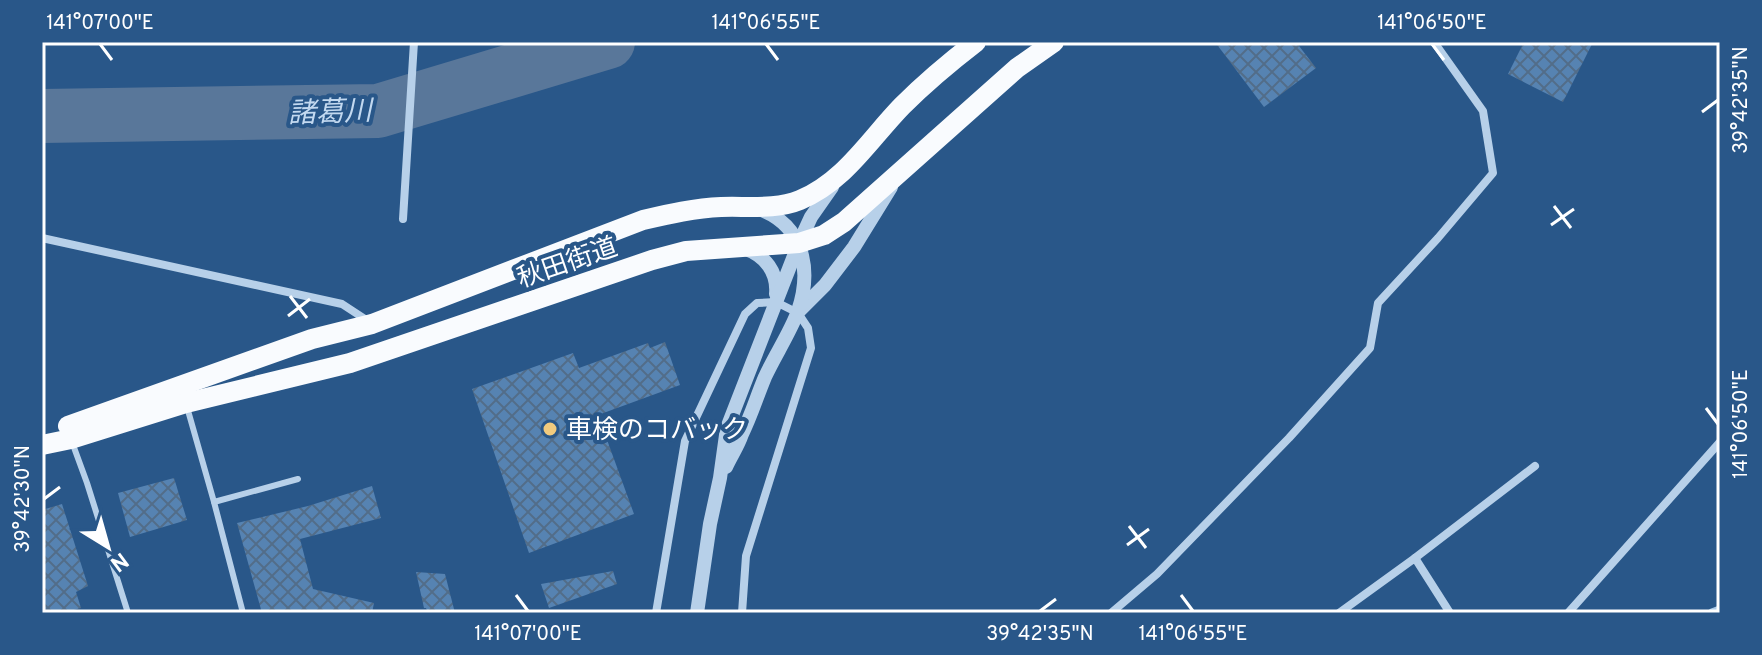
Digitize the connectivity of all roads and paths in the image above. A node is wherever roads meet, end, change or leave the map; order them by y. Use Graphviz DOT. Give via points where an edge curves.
graph roads {
  1 [pos="414,42"];
  2 [pos="976,42"];
  3 [pos="1054,42"];
  4 [pos="1434,42"];
  5 [pos="843,173"];
  6 [pos="899,173"];
  7 [pos="752,207"];
  8 [pos="403,219"];
  9 [pos="42,238"];
  10 [pos="799,243"];
  11 [pos="734,247"];
  12 [pos="776,302"];
  13 [pos="798,313"];
  14 [pos="372,324"];
  15 [pos="186,403"];
  16 [pos="42,435"];
  17 [pos="71,439"];
  18 [pos="1720,442"];
  19 [pos="42,445"];
  20 [pos="1535,466"];
  21 [pos="720,478"];
  22 [pos="298,479"];
  23 [pos="214,502"];
  24 [pos="1415,558"];
  25 [pos="128,613"];
  26 [pos="243,613"];
  27 [pos="656,613"];
  28 [pos="697,613"];
  29 [pos="742,613"];
  30 [pos="1111,613"];
  31 [pos="1339,613"];
  32 [pos="1450,613"];
  33 [pos="1568,613"];
  1 -- 8 [label="street"];
  2 -- 5 [label="main road, 秋田街道" via="901,108"];
  3 -- 6 [label="main road, 秋田街道" via="1017,68"];
  4 -- 30 [label="street" via="1483,111 1493,173 1378,303 1370,348 1157,574"];
  5 -- 7 [label="main road, 秋田街道" via="798,201"];
  5 -- 10 [label="street" via="825,194"];
  6 -- 10 [label="main road, 秋田街道" via="844,222"];
  6 -- 13 [label="street" via="854,247"];
  7 -- 10 [label="street" via="787,225"];
  7 -- 14 [label="main road, 秋田街道" via="643,220"];
  9 -- 14 [label="street" via="342,304"];
  10 -- 11 [label="main road, 秋田街道"];
  10 -- 12 [label="street"];
  10 -- 13 [label="street" via="804,282"];
  11 -- 12 [label="street" via="767,262 777,285"];
  11 -- 15 [label="main road, 秋田街道" via="652,260 350,363"];
  12 -- 13 [label="street"];
  12 -- 21 [label="street" via="727,428"];
  12 -- 27 [label="street" via="757,303 745,314 685,441"];
  13 -- 21 [label="street"];
  13 -- 29 [label="street" via="808,328 811,348 746,556"];
  14 -- 16 [label="main road, 秋田街道" via="312,339"];
  15 -- 17 [label="main road, 秋田街道"];
  15 -- 23 [label="lane"];
  17 -- 19 [label="main road, 秋田街道"];
  17 -- 25 [label="lane"];
  18 -- 33 [label="street"];
  20 -- 24 [label="street"];
  21 -- 28 [label="street"];
  22 -- 23 [label="lane"];
  23 -- 26 [label="lane"];
  24 -- 31 [label="street"];
  24 -- 32 [label="street"];
}
